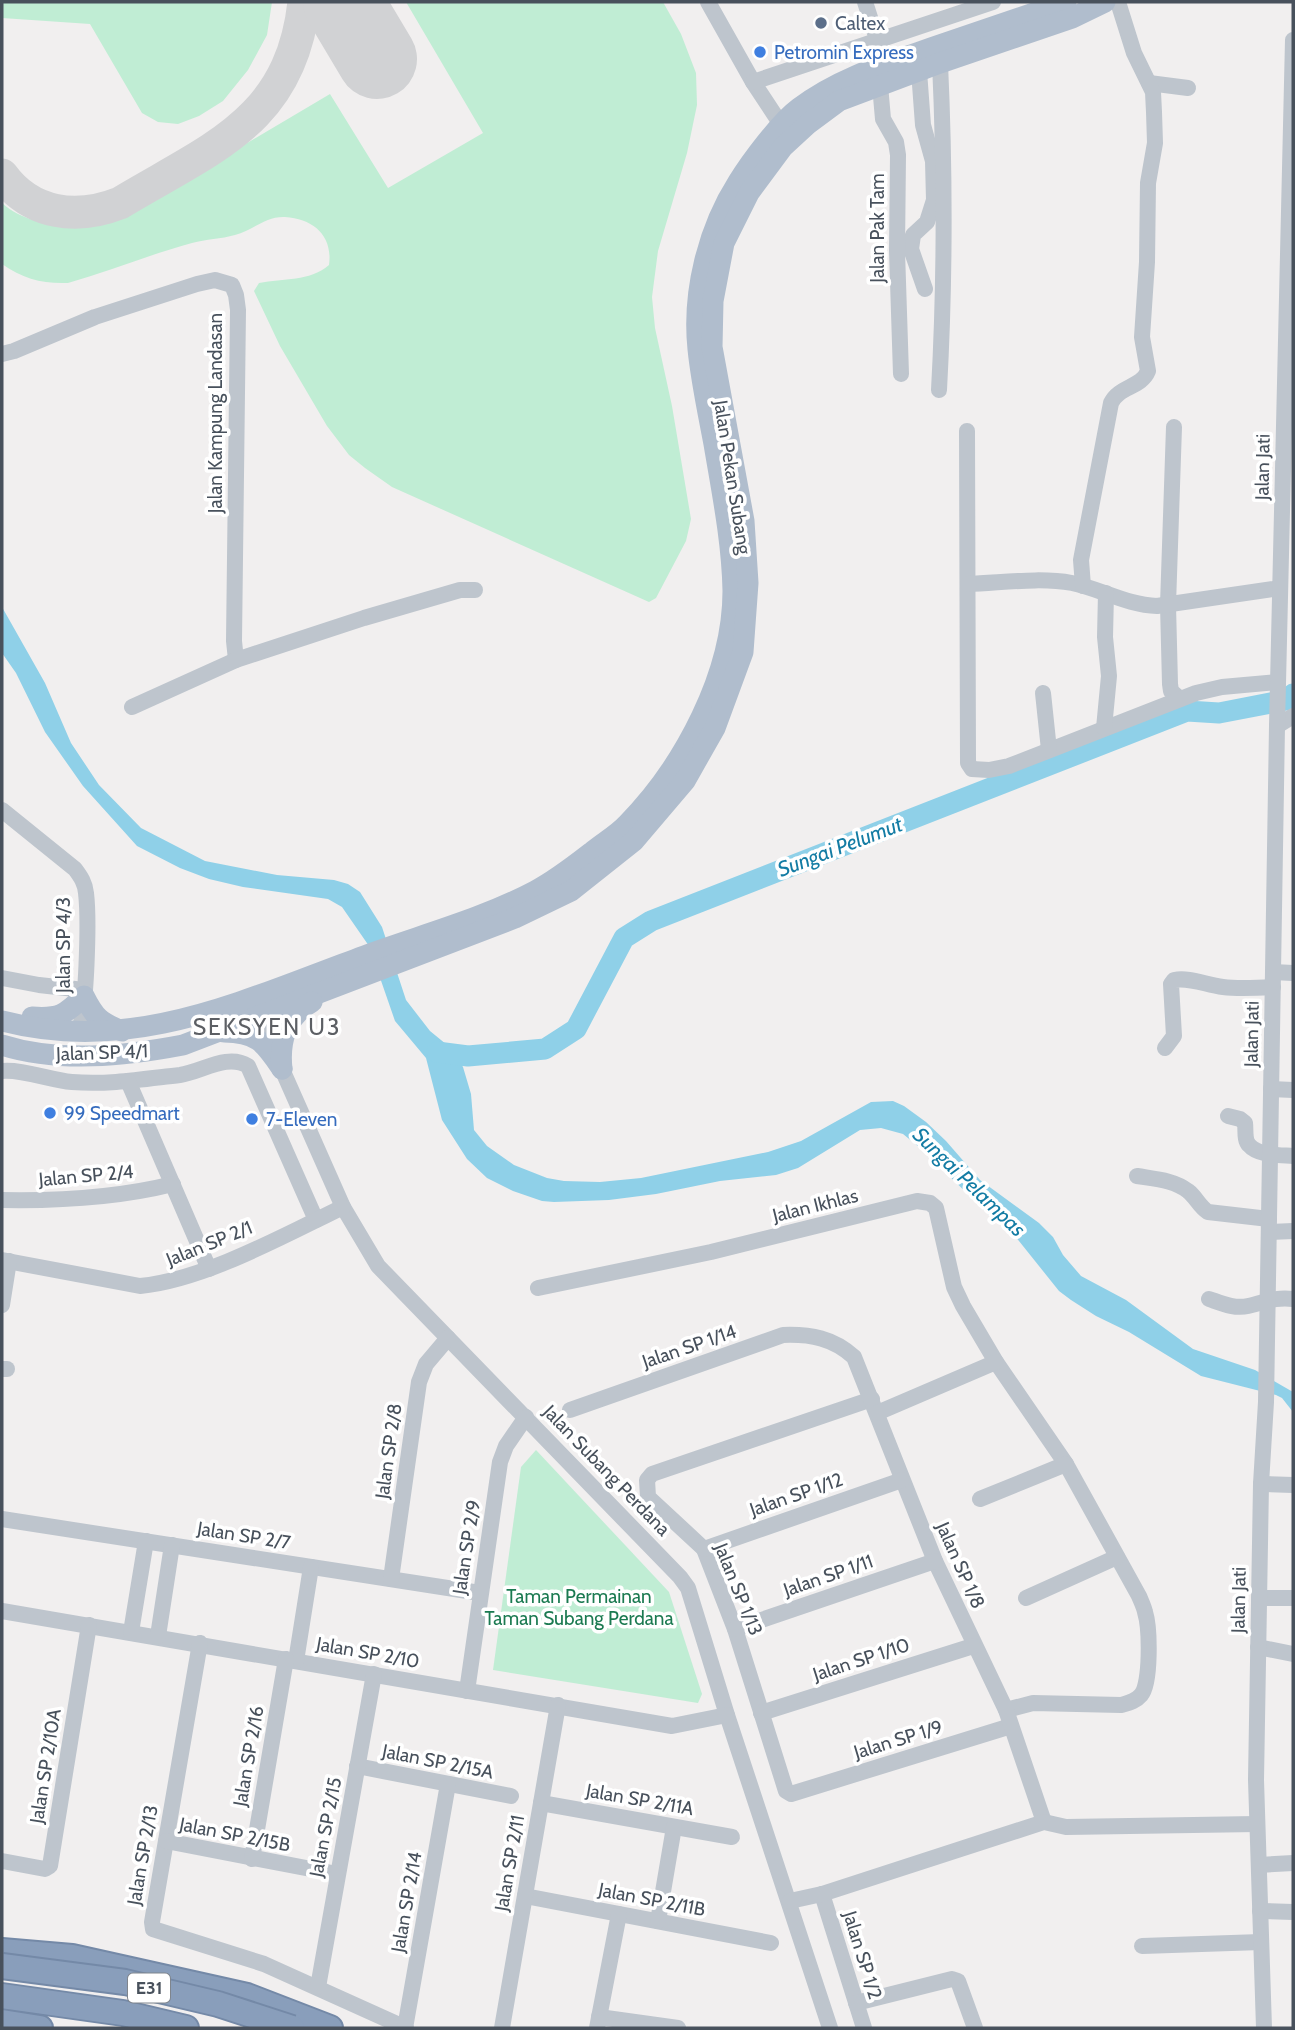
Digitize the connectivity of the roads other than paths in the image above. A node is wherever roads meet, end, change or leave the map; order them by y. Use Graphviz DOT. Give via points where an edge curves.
graph roads {
  1 [pos="708,2"];
  2 [pos="865,2"];
  3 [pos="993,2"];
  4 [pos="1066,2"];
  5 [pos="1105,2"];
  6 [pos="1118,2"];
  7 [pos="948,9"];
  8 [pos="877,40"];
  9 [pos="1293,40"];
  10 [pos="940,63"];
  11 [pos="885,64"];
  12 [pos="919,71"];
  13 [pos="753,82"];
  14 [pos="1149,83"];
  15 [pos="880,85"];
  16 [pos="1188,88"];
  17 [pos="782,126"];
  18 [pos="1291,256"];
  19 [pos="925,289"];
  20 [pos="2,354"];
  21 [pos="901,374"];
  22 [pos="939,390"];
  23 [pos="1289,400"];
  24 [pos="1174,428"];
  25 [pos="967,431"];
  26 [pos="1289,443"];
  27 [pos="968,584"];
  28 [pos="1083,586"];
  29 [pos="1280,588"];
  30 [pos="475,590"];
  31 [pos="1106,593"];
  32 [pos="1168,605"];
  33 [pos="236,660"];
  34 [pos="1278,685"];
  35 [pos="1043,693"];
  36 [pos="1180,699"];
  37 [pos="132,707"];
  38 [pos="1293,716"];
  39 [pos="1277,726"];
  40 [pos="1104,728"];
  41 [pos="1049,750"];
  42 [pos="1293,775"];
  43 [pos="1276,776"];
  44 [pos="2,810"];
  45 [pos="1275,823"];
  46 [pos="1293,824"];
  47 [pos="413,948"];
  48 [pos="1293,973"];
  49 [pos="351,975"];
  50 [pos="2,978"];
  51 [pos="1273,980"];
  52 [pos="84,993"];
  53 [pos="251,997"];
  54 [pos="258,1017"];
  55 [pos="2,1018"];
  56 [pos="122,1031"];
  57 [pos="222,1032"];
  58 [pos="78,1033"];
  59 [pos="1165,1048"];
  60 [pos="12,1049"];
  61 [pos="282,1069"];
  62 [pos="2,1071"];
  63 [pos="128,1081"];
  64 [pos="1271,1088"];
  65 [pos="1293,1090"];
  66 [pos="1228,1116"];
  67 [pos="1270,1154"];
  68 [pos="1293,1156"];
  69 [pos="1138,1176"];
  70 [pos="173,1184"];
  71 [pos="2,1200"];
  72 [pos="343,1207"];
  73 [pos="316,1220"];
  74 [pos="1269,1226"];
  75 [pos="1293,1231"];
  76 [pos="5,1261"];
  77 [pos="209,1269"];
  78 [pos="538,1288"];
  79 [pos="1209,1299"];
  80 [pos="1268,1299"];
  81 [pos="1293,1299"];
  82 [pos="2,1305"];
  83 [pos="448,1338"];
  84 [pos="823,1338"];
  85 [pos="996,1362"];
  86 [pos="875,1406"];
  87 [pos="570,1410"];
  88 [pos="526,1417"];
  89 [pos="1066,1464"];
  90 [pos="902,1480"];
  91 [pos="1261,1483"];
  92 [pos="1293,1485"];
  93 [pos="980,1499"];
  94 [pos="2,1519"];
  95 [pos="146,1541"];
  96 [pos="172,1545"];
  97 [pos="704,1549"];
  98 [pos="1117,1558"];
  99 [pos="935,1561"];
  100 [pos="310,1567"];
  101 [pos="391,1579"];
  102 [pos="480,1592"];
  103 [pos="1026,1598"];
  104 [pos="1259,1598"];
  105 [pos="1293,1598"];
  106 [pos="2,1613"];
  107 [pos="89,1625"];
  108 [pos="735,1629"];
  109 [pos="131,1632"];
  110 [pos="158,1636"];
  111 [pos="200,1643"];
  112 [pos="973,1646"];
  113 [pos="1258,1647"];
  114 [pos="1293,1654"];
  115 [pos="291,1660"];
  116 [pos="374,1674"];
  117 [pos="467,1691"];
  118 [pos="558,1705"];
  119 [pos="761,1713"];
  120 [pos="727,1715"];
  121 [pos="1008,1718"];
  122 [pos="358,1766"];
  123 [pos="448,1784"];
  124 [pos="797,1793"];
  125 [pos="511,1796"];
  126 [pos="541,1803"];
  127 [pos="1044,1822"];
  128 [pos="1257,1824"];
  129 [pos="674,1827"];
  130 [pos="732,1837"];
  131 [pos="166,1841"];
  132 [pos="252,1859"];
  133 [pos="2,1861"];
  134 [pos="1293,1863"];
  135 [pos="1259,1865"];
  136 [pos="337,1874"];
  137 [pos="822,1894"];
  138 [pos="525,1896"];
  139 [pos="789,1901"];
  140 [pos="1261,1911"];
  141 [pos="1293,1912"];
  142 [pos="619,1914"];
  143 [pos="658,1921"];
  144 [pos="1261,1942"];
  145 [pos="771,1943"];
  146 [pos="1142,1947"];
  147 [pos="2,1951"];
  148 [pos="2,1959"];
  149 [pos="2,1966"];
  150 [pos="125,1982"];
  151 [pos="318,1987"];
  152 [pos="2,1996"];
  153 [pos="2,2001"];
  154 [pos="856,2003"];
  155 [pos="2,2022"];
  156 [pos="598,2023"];
  157 [pos="40,2028"];
  158 [pos="133,2028"];
  159 [pos="186,2028"];
  160 [pos="290,2028"];
  161 [pos="330,2028"];
  162 [pos="406,2028"];
  163 [pos="502,2028"];
  164 [pos="678,2028"];
  165 [pos="830,2028"];
  166 [pos="864,2028"];
  167 [pos="975,2028"];
  168 [pos="1264,2028"];
  1 -- 13 [label="street"];
  2 -- 8 [label="street"];
  3 -- 7 [label="street"];
  4 -- 11 [label="main road, Jalan Pekan Subang"];
  5 -- 10 [label="main road, Jalan Pekan Subang" via="1072,18"];
  6 -- 14 [label="street"];
  7 -- 8 [label="street"];
  8 -- 11 [label="street"];
  8 -- 13 [label="street"];
  9 -- 18 [label="street, Jalan Jati"];
  10 -- 12 [label="main road, Jalan Pekan Subang"];
  10 -- 22 [label="street" via="944,299"];
  11 -- 17 [label="main road, Jalan Pekan Subang" via="827,89"];
  12 -- 15 [label="main road, Jalan Pekan Subang"];
  12 -- 19 [label="street" via="923,125 933,161 934,200 928,222 913,235 911,249"];
  13 -- 17 [label="street"];
  14 -- 16 [label="street"];
  14 -- 28 [label="street" via="1155,143 1148,183 1142,337 1148,371 1142,381 1117,394 1111,403 1081,560"];
  15 -- 21 [label="street, Jalan Pak Tam" via="883,119 898,155"];
  15 -- 47 [label="main road, Jalan Pekan Subang" via="839,101 783,147 749,193 724,243 713,301 712,346 744,521 748,583 743,652 715,728 685,780 634,841 571,891 515,918"];
  17 -- 47 [label="main road, Jalan Pekan Subang" via="737,184 712,235 698,295 697,346 729,529 733,593 728,646 702,715 672,770 626,826 536,890"];
  18 -- 23 [label="street, Jalan Jati"];
  20 -- 33 [label="street, Jalan Kampung Landasan" via="197,284 215,280 232,285 238,310"];
  23 -- 26 [label="street, Jalan Jati"];
  24 -- 32 [label="street"];
  25 -- 27 [label="street"];
  26 -- 29 [label="street, Jalan Jati"];
  27 -- 28 [label="street" via="1055,581"];
  27 -- 41 [label="street" via="970,766 978,771 1009,766"];
  28 -- 31 [label="street"];
  29 -- 32 [label="street"];
  29 -- 34 [label="street, Jalan Jati"];
  30 -- 33 [label="street" via="460,590 363,618"];
  31 -- 32 [label="street" via="1144,605"];
  31 -- 40 [label="street" via="1109,677"];
  32 -- 36 [label="street" via="1170,684"];
  33 -- 37 [label="street"];
  34 -- 36 [label="street" via="1222,687"];
  34 -- 39 [label="street, Jalan Jati"];
  35 -- 41 [label="street"];
  36 -- 40 [label="street"];
  38 -- 39 [label="street"];
  39 -- 43 [label="street, Jalan Jati"];
  40 -- 41 [label="street"];
  42 -- 43 [label="street"];
  43 -- 45 [label="street, Jalan Jati"];
  44 -- 52 [label="street, Jalan SP 4/3" via="83,879"];
  45 -- 46 [label="street"];
  45 -- 51 [label="street, Jalan Jati"];
  47 -- 49 [label="main road, Jalan Pekan Subang"];
  48 -- 51 [label="street"];
  49 -- 53 [label="main road, Jalan SP 4/1"];
  49 -- 54 [label="main road, Jalan SP 4/1"];
  49 -- 61 [label="main road" via="301,1009 290,1022 283,1038"];
  50 -- 52 [label="street"];
  51 -- 59 [label="street" via="1246,989 1174,981 1174,1036"];
  51 -- 64 [label="street, Jalan Jati"];
  52 -- 55 [label="main road" via="62,1015"];
  52 -- 56 [label="main road" via="101,1022"];
  52 -- 58 [label="street, Jalan SP 4/3"];
  53 -- 54 [label="street, Jalan Subang Perdana"];
  53 -- 56 [label="main road, Jalan SP 4/1" via="192,1017"];
  54 -- 57 [label="main road, Jalan SP 4/1"];
  54 -- 61 [label="street, Jalan Subang Perdana"];
  55 -- 58 [label="main road, Jalan SP 4/1" via="34,1029"];
  56 -- 58 [label="main road, Jalan SP 4/1"];
  57 -- 60 [label="main road, Jalan SP 4/1" via="142,1053 96,1056"];
  57 -- 61 [label="main road" via="260,1039"];
  58 -- 60 [label="main road" via="61,1044"];
  61 -- 72 [label="street, Jalan Subang Perdana"];
  62 -- 63 [label="street" via="73,1082"];
  63 -- 70 [label="street"];
  63 -- 73 [label="street" via="243,1062"];
  64 -- 65 [label="street"];
  64 -- 67 [label="street, Jalan Jati"];
  66 -- 67 [label="street" via="1245,1123 1249,1145"];
  67 -- 68 [label="street"];
  67 -- 74 [label="street, Jalan Jati"];
  69 -- 74 [label="street" via="1177,1183 1208,1212"];
  70 -- 71 [label="street, Jalan SP 2/4" via="124,1194"];
  70 -- 77 [label="street"];
  72 -- 73 [label="street, Jalan SP 2/1"];
  72 -- 83 [label="street, Jalan Subang Perdana" via="378,1266"];
  73 -- 77 [label="street, Jalan SP 2/1"];
  74 -- 75 [label="street"];
  74 -- 80 [label="street, Jalan Jati"];
  76 -- 77 [label="street, Jalan SP 2/1" via="141,1286"];
  76 -- 82 [label="street"];
  78 -- 85 [label="street, Jalan Ikhlas" via="711,1252 917,1201 930,1203 936,1208 954,1287"];
  79 -- 80 [label="street" via="1246,1307"];
  80 -- 81 [label="street"];
  80 -- 91 [label="street, Jalan Jati"];
  83 -- 88 [label="street, Jalan Subang Perdana"];
  83 -- 101 [label="street, Jalan SP 2/8" via="426,1363 419,1382"];
  84 -- 86 [label="street, Jalan SP 1/8" via="854,1357"];
  84 -- 87 [label="street, Jalan SP 1/14" via="783,1335"];
  85 -- 86 [label="street"];
  85 -- 89 [label="street, Jalan Ikhlas"];
  86 -- 90 [label="street, Jalan SP 1/8"];
  86 -- 97 [label="street, Jalan SP 1/13" via="649,1476 646,1488 651,1502"];
  88 -- 102 [label="street, Jalan SP 2/9" via="500,1462"];
  88 -- 120 [label="street, Jalan Subang Perdana" via="688,1588"];
  89 -- 93 [label="street"];
  89 -- 98 [label="street, Jalan Ikhlas"];
  90 -- 97 [label="street, Jalan SP 1/12"];
  90 -- 99 [label="street, Jalan SP 1/8"];
  91 -- 92 [label="street"];
  91 -- 104 [label="street, Jalan Jati"];
  94 -- 95 [label="street, Jalan SP 2/7"];
  95 -- 96 [label="street, Jalan SP 2/7"];
  95 -- 109 [label="street"];
  96 -- 100 [label="street, Jalan SP 2/7"];
  96 -- 110 [label="street"];
  97 -- 108 [label="street, Jalan SP 1/13"];
  98 -- 103 [label="street"];
  98 -- 121 [label="street, Jalan Ikhlas" via="1145,1611 1147,1681 1143,1693 1121,1705 1033,1703"];
  99 -- 108 [label="street, Jalan SP 1/11"];
  99 -- 112 [label="street, Jalan SP 1/8"];
  100 -- 101 [label="street, Jalan SP 2/7"];
  100 -- 115 [label="street, Jalan SP 2/16"];
  101 -- 102 [label="street, Jalan SP 2/7"];
  102 -- 117 [label="street, Jalan SP 2/9"];
  104 -- 105 [label="street"];
  104 -- 113 [label="street, Jalan Jati"];
  106 -- 107 [label="street, Jalan SP 2/10"];
  107 -- 109 [label="street, Jalan SP 2/10"];
  107 -- 133 [label="street, Jalan SP 2/10A" via="50,1866 45,1869"];
  108 -- 119 [label="street, Jalan SP 1/13"];
  109 -- 110 [label="street, Jalan SP 2/10"];
  110 -- 111 [label="street, Jalan SP 2/10"];
  111 -- 115 [label="street, Jalan SP 2/10"];
  111 -- 131 [label="street, Jalan SP 2/13"];
  112 -- 119 [label="street, Jalan SP 1/10"];
  112 -- 121 [label="street, Jalan SP 1/8"];
  113 -- 114 [label="street"];
  113 -- 128 [label="street, Jalan Jati"];
  115 -- 116 [label="street, Jalan SP 2/10"];
  115 -- 132 [label="street, Jalan SP 2/16"];
  116 -- 117 [label="street, Jalan SP 2/10"];
  116 -- 122 [label="street, Jalan SP 2/15"];
  117 -- 118 [label="street, Jalan SP 2/10"];
  118 -- 120 [label="street, Jalan SP 2/10" via="672,1726"];
  118 -- 126 [label="street, Jalan SP 2/11"];
  119 -- 124 [label="street, Jalan SP 1/13" via="786,1791"];
  120 -- 139 [label="street, Jalan Subang Perdana"];
  121 -- 124 [label="street, Jalan SP 1/9"];
  121 -- 127 [label="street, Jalan SP 1/8"];
  122 -- 123 [label="street, Jalan SP 2/15A"];
  122 -- 136 [label="street, Jalan SP 2/15"];
  123 -- 125 [label="street, Jalan SP 2/15A"];
  123 -- 162 [label="street, Jalan SP 2/14"];
  126 -- 129 [label="street, Jalan SP 2/11A"];
  126 -- 138 [label="street, Jalan SP 2/11"];
  127 -- 128 [label="street" via="1066,1827"];
  127 -- 137 [label="street"];
  128 -- 135 [label="street, Jalan Jati"];
  129 -- 130 [label="street, Jalan SP 2/11A"];
  129 -- 143 [label="street"];
  131 -- 132 [label="street, Jalan SP 2/15B"];
  131 -- 151 [label="street, Jalan SP 2/13" via="153,1929 264,1964"];
  132 -- 136 [label="street, Jalan SP 2/15B"];
  134 -- 135 [label="street"];
  135 -- 140 [label="street, Jalan Jati"];
  136 -- 151 [label="street, Jalan SP 2/15"];
  137 -- 139 [label="street"];
  137 -- 154 [label="street, Jalan SP 1/2"];
  138 -- 142 [label="street, Jalan SP 2/11B"];
  138 -- 163 [label="street, Jalan SP 2/11"];
  139 -- 165 [label="street, Jalan Subang Perdana"];
  140 -- 141 [label="street"];
  140 -- 144 [label="street, Jalan Jati"];
  142 -- 143 [label="street, Jalan SP 2/11B"];
  142 -- 156 [label="street"];
  143 -- 145 [label="street, Jalan SP 2/11B"];
  144 -- 146 [label="street"];
  144 -- 168 [label="street, Jalan Jati"];
  147 -- 161 [label="highway" via="72,1957 247,1996"];
  148 -- 150 [label="highway"];
  149 -- 150 [label="highway, E31, bridge"];
  150 -- 160 [label="highway, E31, bridge" via="218,2004"];
  151 -- 162 [label="street, Jalan SP 2/13"];
  152 -- 159 [label="highway, E31" via="123,2013"];
  153 -- 158 [label="highway"];
  154 -- 166 [label="street, Jalan SP 1/2"];
  154 -- 167 [label="street" via="952,1979 963,1991"];
  155 -- 157 [label="highway"];
  156 -- 164 [label="street"];
}
